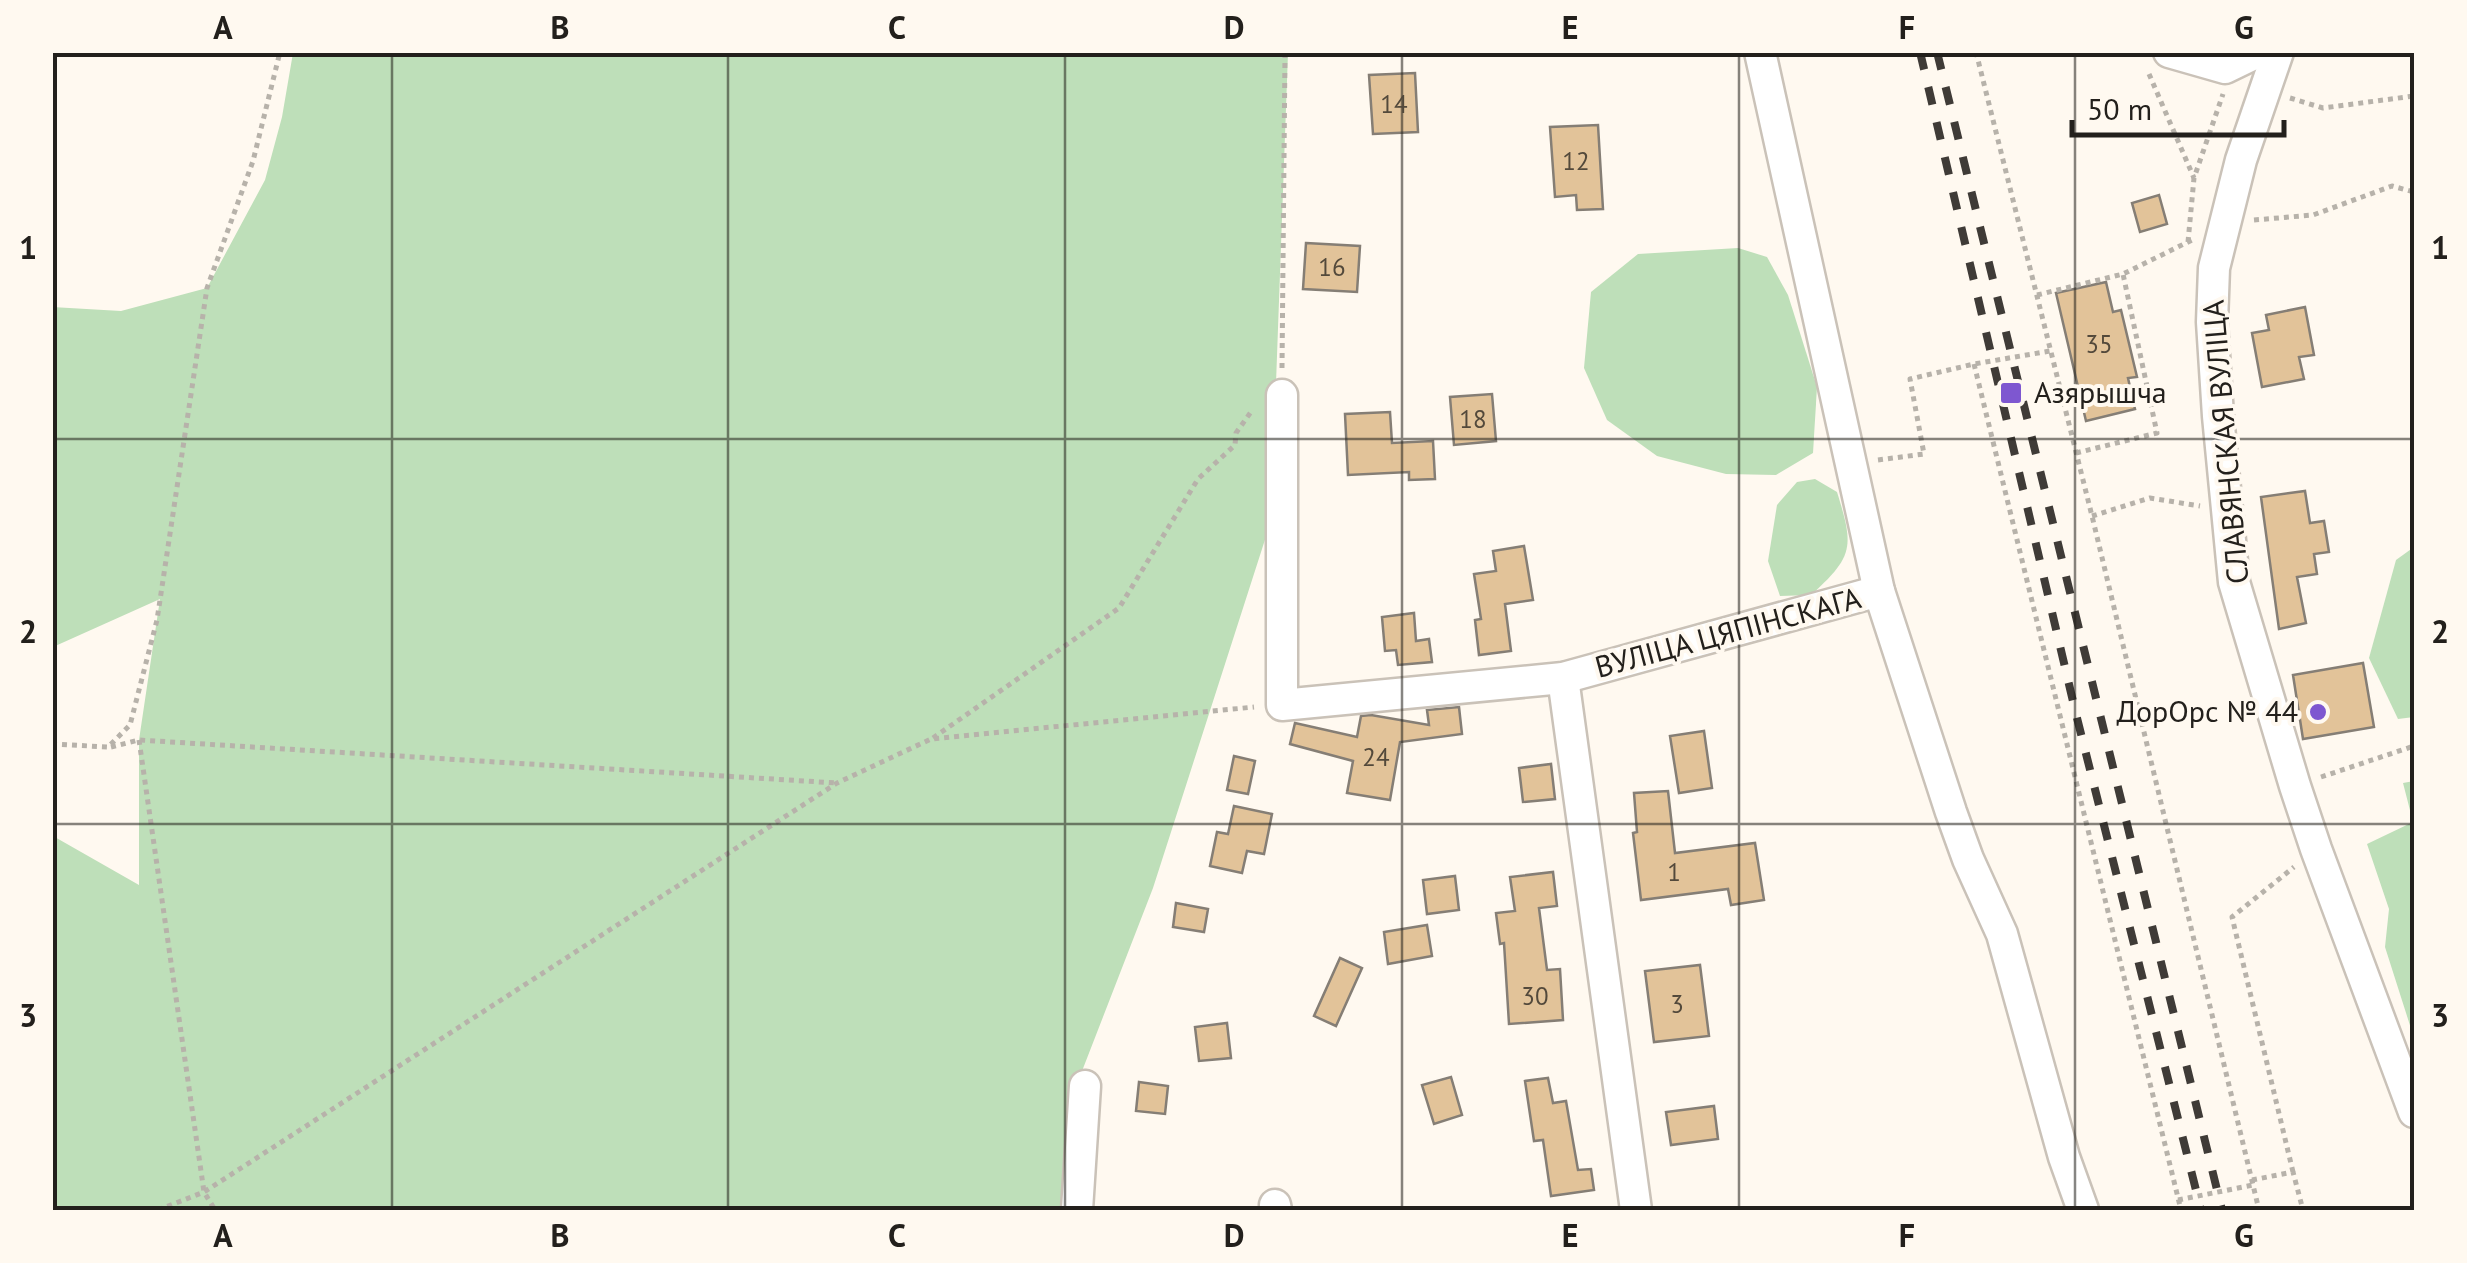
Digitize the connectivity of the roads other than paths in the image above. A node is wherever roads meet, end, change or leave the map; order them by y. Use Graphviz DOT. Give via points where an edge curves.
graph roads {
  1 [pos="1760,52"];
  2 [pos="2278,52"];
  3 [pos="2245,59"];
  4 [pos="2158,62"];
  5 [pos="1282,395"];
  6 [pos="1879,591"];
  7 [pos="1563,678"];
  8 [pos="1086,1086"];
  9 [pos="2414,1112"];
  10 [pos="1076,1210"];
  11 [pos="1636,1210"];
  12 [pos="2083,1210"];
  1 -- 6 [label="street, ВУЛІЦА ЦЯПІНСКАГА"];
  2 -- 9 [label="street, СЛАВЯНСКАЯ ВУЛІЦА" via="2240,160 2214,268 2212,322 2234,582 2316,849"];
  3 -- 4 [label="street" via="2225,68"];
  5 -- 7 [label="street" via="1282,704"];
  6 -- 7 [label="street, ВУЛІЦА ЦЯПІНСКАГА"];
  6 -- 12 [label="street" via="1957,828 2002,934"];
  7 -- 11 [label="street, ВУЛІЦА ЦЯПІНСКАГА"];
  8 -- 10 [label="street"];
}
